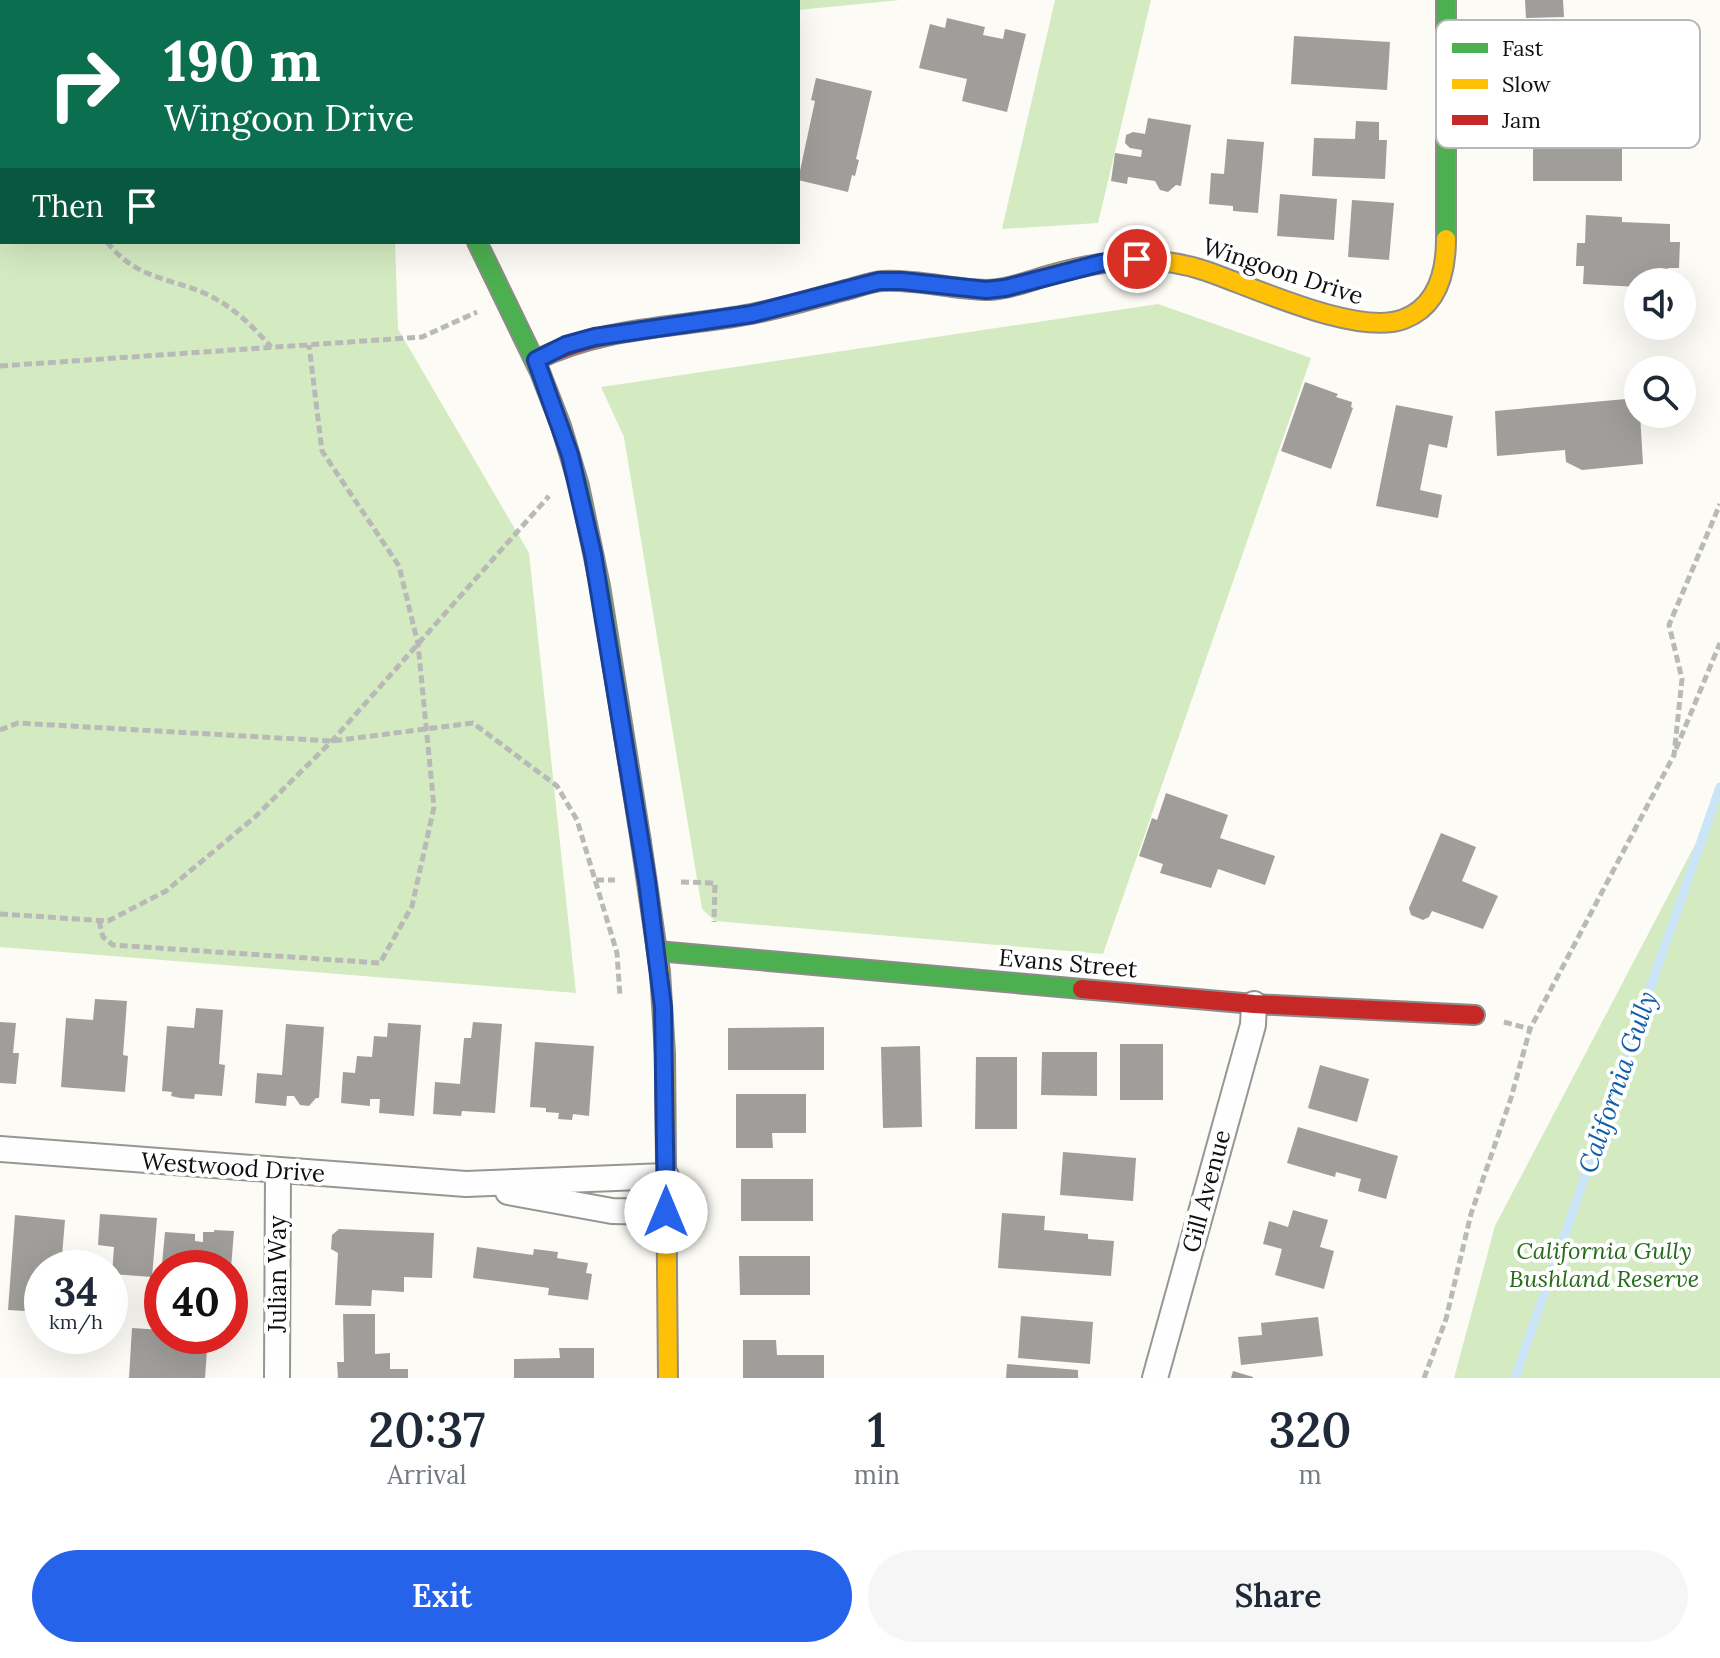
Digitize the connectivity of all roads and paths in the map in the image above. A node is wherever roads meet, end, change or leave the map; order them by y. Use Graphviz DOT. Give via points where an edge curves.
graph roads {
  1 [pos="1446,148"];
  2 [pos="109,244"];
  3 [pos="478,244"];
  4 [pos="507,299"];
  5 [pos="309,345"];
  6 [pos="271,347"];
  7 [pos="536,360"];
  8 [pos="0,366"];
  9 [pos="573,468"];
  10 [pos="1720,504"];
  11 [pos="1720,643"];
  12 [pos="418,644"];
  13 [pos="426,729"];
  14 [pos="0,730"];
  15 [pos="332,741"];
  16 [pos="1674,755"];
  17 [pos="671,882"];
  18 [pos="0,914"];
  19 [pos="99,921"];
  20 [pos="714,924"];
  21 [pos="657,951"];
  22 [pos="620,997"];
  23 [pos="1254,1004"];
  24 [pos="1475,1015"];
  25 [pos="0,1149"];
  26 [pos="278,1171"];
  27 [pos="666,1176"];
  28 [pos="466,1184"];
  29 [pos="666,1212"];
  30 [pos="277,1378"];
  31 [pos="668,1378"];
  32 [pos="1155,1378"];
  33 [pos="1424,1378"];
  1 -- 7 [label="street, Wingoon Drive" via="1443,280 1427,306 1402,321 1343,319 1190,266 1137,259 986,290 879,281 752,314 595,337"];
  2 -- 6 [label="path" via="146,275 222,303"];
  3 -- 4 [label="street"];
  4 -- 5 [label="path" via="422,337"];
  4 -- 7 [label="street"];
  5 -- 6 [label="path"];
  5 -- 12 [label="path" via="322,451 399,566"];
  6 -- 8 [label="path"];
  7 -- 9 [label="street"];
  9 -- 12 [label="path"];
  9 -- 21 [label="street" via="593,554"];
  10 -- 16 [label="path" via="1669,625 1682,679"];
  11 -- 16 [label="path"];
  12 -- 13 [label="path"];
  12 -- 15 [label="path"];
  13 -- 15 [label="path"];
  13 -- 19 [label="path" via="434,807 412,906 380,963 113,945 103,937"];
  13 -- 22 [label="path" via="473,723 557,786 577,820 597,885 617,953"];
  14 -- 15 [label="path" via="18,723"];
  15 -- 19 [label="path" via="255,817 166,891"];
  16 -- 33 [label="path" via="1530,1029"];
  17 -- 20 [label="path" via="715,883"];
  18 -- 19 [label="path"];
  21 -- 23 [label="street, Evans Street"];
  21 -- 27 [label="street"];
  23 -- 24 [label="street, Evans Street"];
  23 -- 32 [label="street, Gill Avenue" via="1253,1025"];
  25 -- 26 [label="street, Westwood Drive"];
  26 -- 28 [label="street, Westwood Drive"];
  26 -- 30 [label="street, Julian Way"];
  27 -- 28 [label="street, Westwood Drive"];
  27 -- 29 [label="street"];
  28 -- 29 [label="street, Westwood Drive" via="612,1211"];
  29 -- 31 [label="street"];
}
